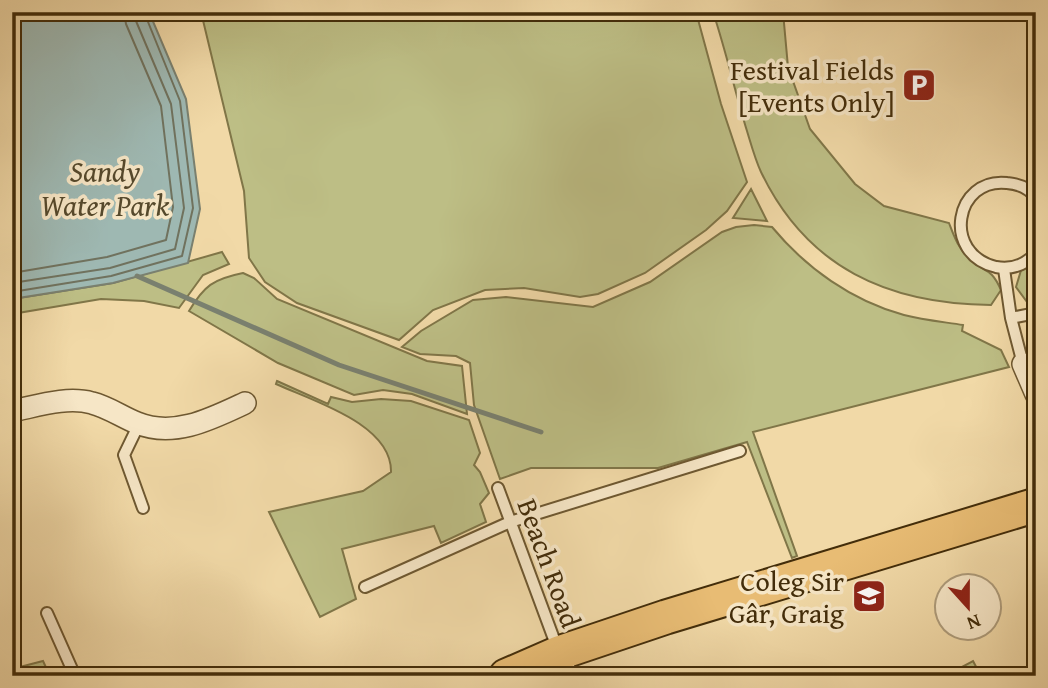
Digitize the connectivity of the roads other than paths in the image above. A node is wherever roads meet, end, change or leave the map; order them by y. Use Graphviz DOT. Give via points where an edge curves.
graph roads {
  1 [pos="1036,198"];
  2 [pos="1036,253"];
  3 [pos="1004,269"];
  4 [pos="1036,313"];
  5 [pos="1012,318"];
  6 [pos="1023,364"];
  7 [pos="1036,394"];
  8 [pos="245,403"];
  9 [pos="12,411"];
  10 [pos="139,424"];
  11 [pos="740,451"];
  12 [pos="498,488"];
  13 [pos="1033,501"];
  14 [pos="143,508"];
  15 [pos="510,522"];
  16 [pos="365,587"];
  17 [pos="47,613"];
  18 [pos="564,659"];
  19 [pos="75,676"];
  20 [pos="506,676"];
  1 -- 3 [label="lane" via="1018,184 999,182 979,190 965,205 961,237 970,253 983,264"];
  2 -- 3 [label="lane" via="1030,260"];
  3 -- 5 [label="lane"];
  4 -- 5 [label="lane"];
  5 -- 6 [label="lane"];
  6 -- 7 [label="street"];
  8 -- 10 [label="street" via="193,425 155,428"];
  9 -- 10 [label="street" via="67,400 92,402"];
  10 -- 14 [label="lane" via="124,455"];
  11 -- 15 [label="lane"];
  12 -- 15 [label="lane, Beach Road"];
  13 -- 18 [label="main road" via="1004,516 666,617"];
  15 -- 16 [label="lane"];
  15 -- 18 [label="lane, Beach Road"];
  17 -- 19 [label="lane"];
  18 -- 20 [label="main road"];
}
